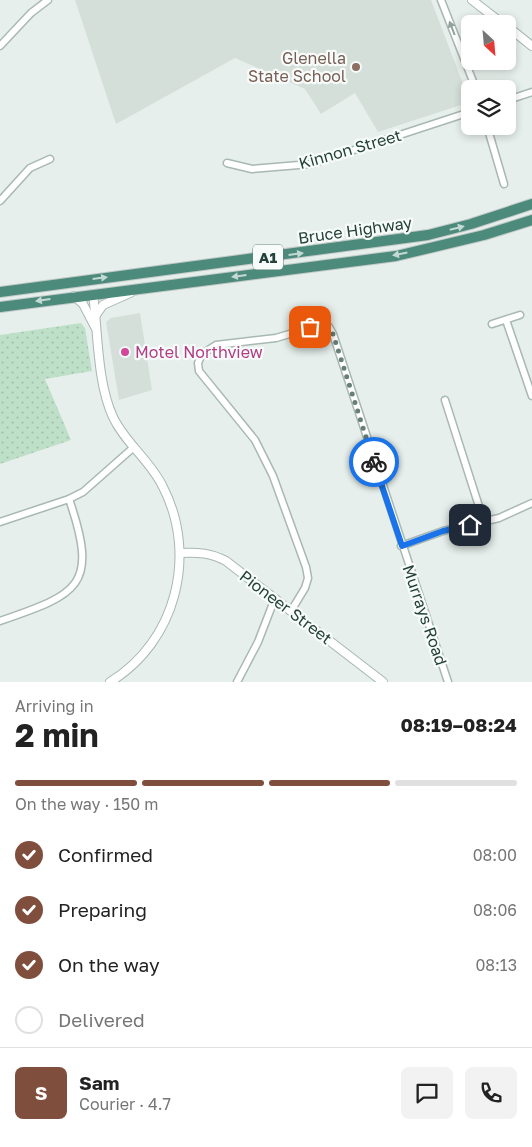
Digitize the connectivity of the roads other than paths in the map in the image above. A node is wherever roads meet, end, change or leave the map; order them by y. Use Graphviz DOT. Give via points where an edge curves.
graph roads {
  1 [pos="48,0"];
  2 [pos="441,0"];
  3 [pos="472,0"];
  4 [pos="491,15"];
  5 [pos="516,33"];
  6 [pos="0,46"];
  7 [pos="532,46"];
  8 [pos="472,80"];
  9 [pos="532,92"];
  10 [pos="516,97"];
  11 [pos="461,115"];
  12 [pos="490,135"];
  13 [pos="50,159"];
  14 [pos="227,163"];
  15 [pos="504,184"];
  16 [pos="0,201"];
  17 [pos="532,204"];
  18 [pos="532,220"];
  19 [pos="141,289"];
  20 [pos="0,292"];
  21 [pos="92,294"];
  22 [pos="74,296"];
  23 [pos="0,297"];
  24 [pos="0,306"];
  25 [pos="96,315"];
  26 [pos="520,315"];
  27 [pos="506,320"];
  28 [pos="492,324"];
  29 [pos="96,329"];
  30 [pos="532,396"];
  31 [pos="445,400"];
  32 [pos="134,447"];
  33 [pos="69,500"];
  34 [pos="532,503"];
  35 [pos="0,522"];
  36 [pos="484,522"];
  37 [pos="402,546"];
  38 [pos="181,553"];
  39 [pos="275,598"];
  40 [pos="291,610"];
  41 [pos="0,621"];
  42 [pos="110,682"];
  43 [pos="237,682"];
  44 [pos="383,682"];
  45 [pos="448,682"];
  1 -- 6 [label="street"];
  8 -- 2 [label="street, one-way"];
  3 -- 4 [label="street"];
  5 -- 7 [label="street"];
  9 -- 10 [label="street"];
  11 -- 14 [label="street, Kinnon Street" via="311,164 252,169"];
  12 -- 15 [label="street"];
  13 -- 16 [label="street" via="30,168"];
  20 -- 17 [label="highway, Bruce Highway / A1, one-way" via="428,235"];
  18 -- 19 [label="highway, Bruce Highway / A1, one-way" via="396,256"];
  19 -- 21 [label="highway, Bruce Highway / A1"];
  19 -- 25 [label="street" via="107,303 99,308"];
  21 -- 22 [label="highway, Bruce Highway / A1"];
  21 -- 23 [label="highway" via="80,287"];
  21 -- 25 [label="street"];
  22 -- 24 [label="highway, Bruce Highway / A1, one-way"];
  22 -- 29 [label="street" via="83,304"];
  25 -- 29 [label="street"];
  26 -- 27 [label="street"];
  27 -- 28 [label="street"];
  27 -- 30 [label="street"];
  29 -- 32 [label="street" via="108,403 119,428"];
  31 -- 36 [label="street"];
  32 -- 33 [label="street" via="93,485"];
  32 -- 38 [label="street" via="152,467 170,500"];
  33 -- 35 [label="street"];
  33 -- 41 [label="street" via="83,553 83,565 77,578 69,592 54,601"];
  34 -- 36 [label="street"];
  36 -- 37 [label="street" via="443,531"];
  37 -- 40 [label="street, Murrays Road" via="329,327 323,324 276,338 216,345 202,354 199,371 265,456 306,567 308,578"];
  37 -- 45 [label="street, Murrays Road"];
  38 -- 39 [label="street, Pioneer Street" via="200,552 217,556"];
  38 -- 42 [label="street" via="175,594 160,632 147,651"];
  39 -- 40 [label="street, Pioneer Street"];
  39 -- 43 [label="street" via="258,642"];
  40 -- 44 [label="street, Pioneer Street"];
}
